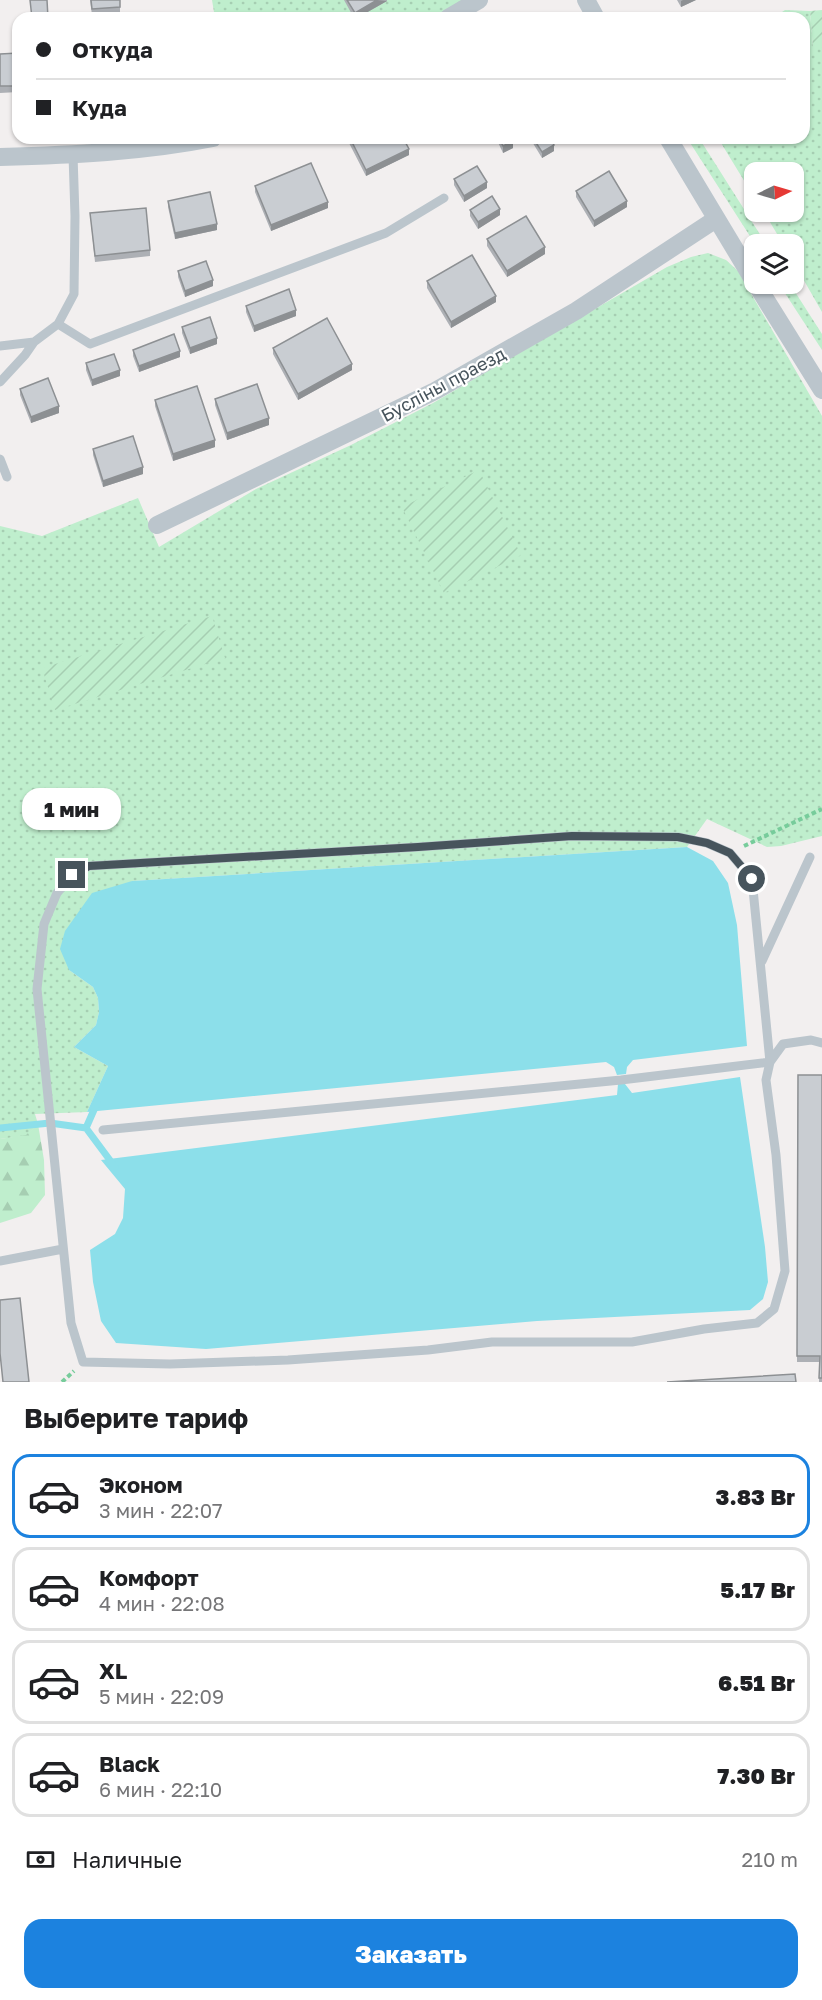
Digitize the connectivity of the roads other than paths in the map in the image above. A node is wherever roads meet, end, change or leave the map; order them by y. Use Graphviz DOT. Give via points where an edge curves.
graph roads {
  1 [pos="479,0"];
  2 [pos="458,12"];
  3 [pos="178,144"];
  4 [pos="672,144"];
  5 [pos="73,155"];
  6 [pos="0,157"];
  7 [pos="444,198"];
  8 [pos="716,219"];
  9 [pos="744,264"];
  10 [pos="762,294"];
  11 [pos="58,324"];
  12 [pos="34,342"];
  13 [pos="0,346"];
  14 [pos="0,382"];
  15 [pos="822,390"];
  16 [pos="0,459"];
  17 [pos="7,477"];
  18 [pos="157,525"];
  19 [pos="810,857"];
  20 [pos="760,964"];
  21 [pos="822,1043"];
  22 [pos="770,1062"];
  23 [pos="103,1130"];
  24 [pos="63,1248"];
  25 [pos="0,1261"];
  1 -- 2 [label="street"];
  3 -- 5 [label="street"];
  4 -- 8 [label="street"];
  5 -- 6 [label="street"];
  5 -- 11 [label="lane" via="74,294"];
  7 -- 11 [label="lane" via="386,232 90,344"];
  8 -- 9 [label="street"];
  8 -- 18 [label="street, Бусліны праезд" via="576,311 435,391"];
  10 -- 15 [label="street"];
  11 -- 12 [label="lane"];
  12 -- 13 [label="lane"];
  12 -- 14 [label="lane"];
  16 -- 17 [label="lane"];
  19 -- 20 [label="lane"];
  20 -- 22 [label="lane"];
  20 -- 24 [label="lane" via="752,879 730,853 678,837 572,836 89,866 72,875 57,893 44,924 37,989"];
  21 -- 22 [label="lane" via="811,1040 783,1044"];
  22 -- 23 [label="lane"];
  22 -- 24 [label="lane" via="766,1080 785,1271 774,1309 757,1323 632,1342 492,1342 288,1360 83,1362 71,1323"];
  24 -- 25 [label="lane"];
}
